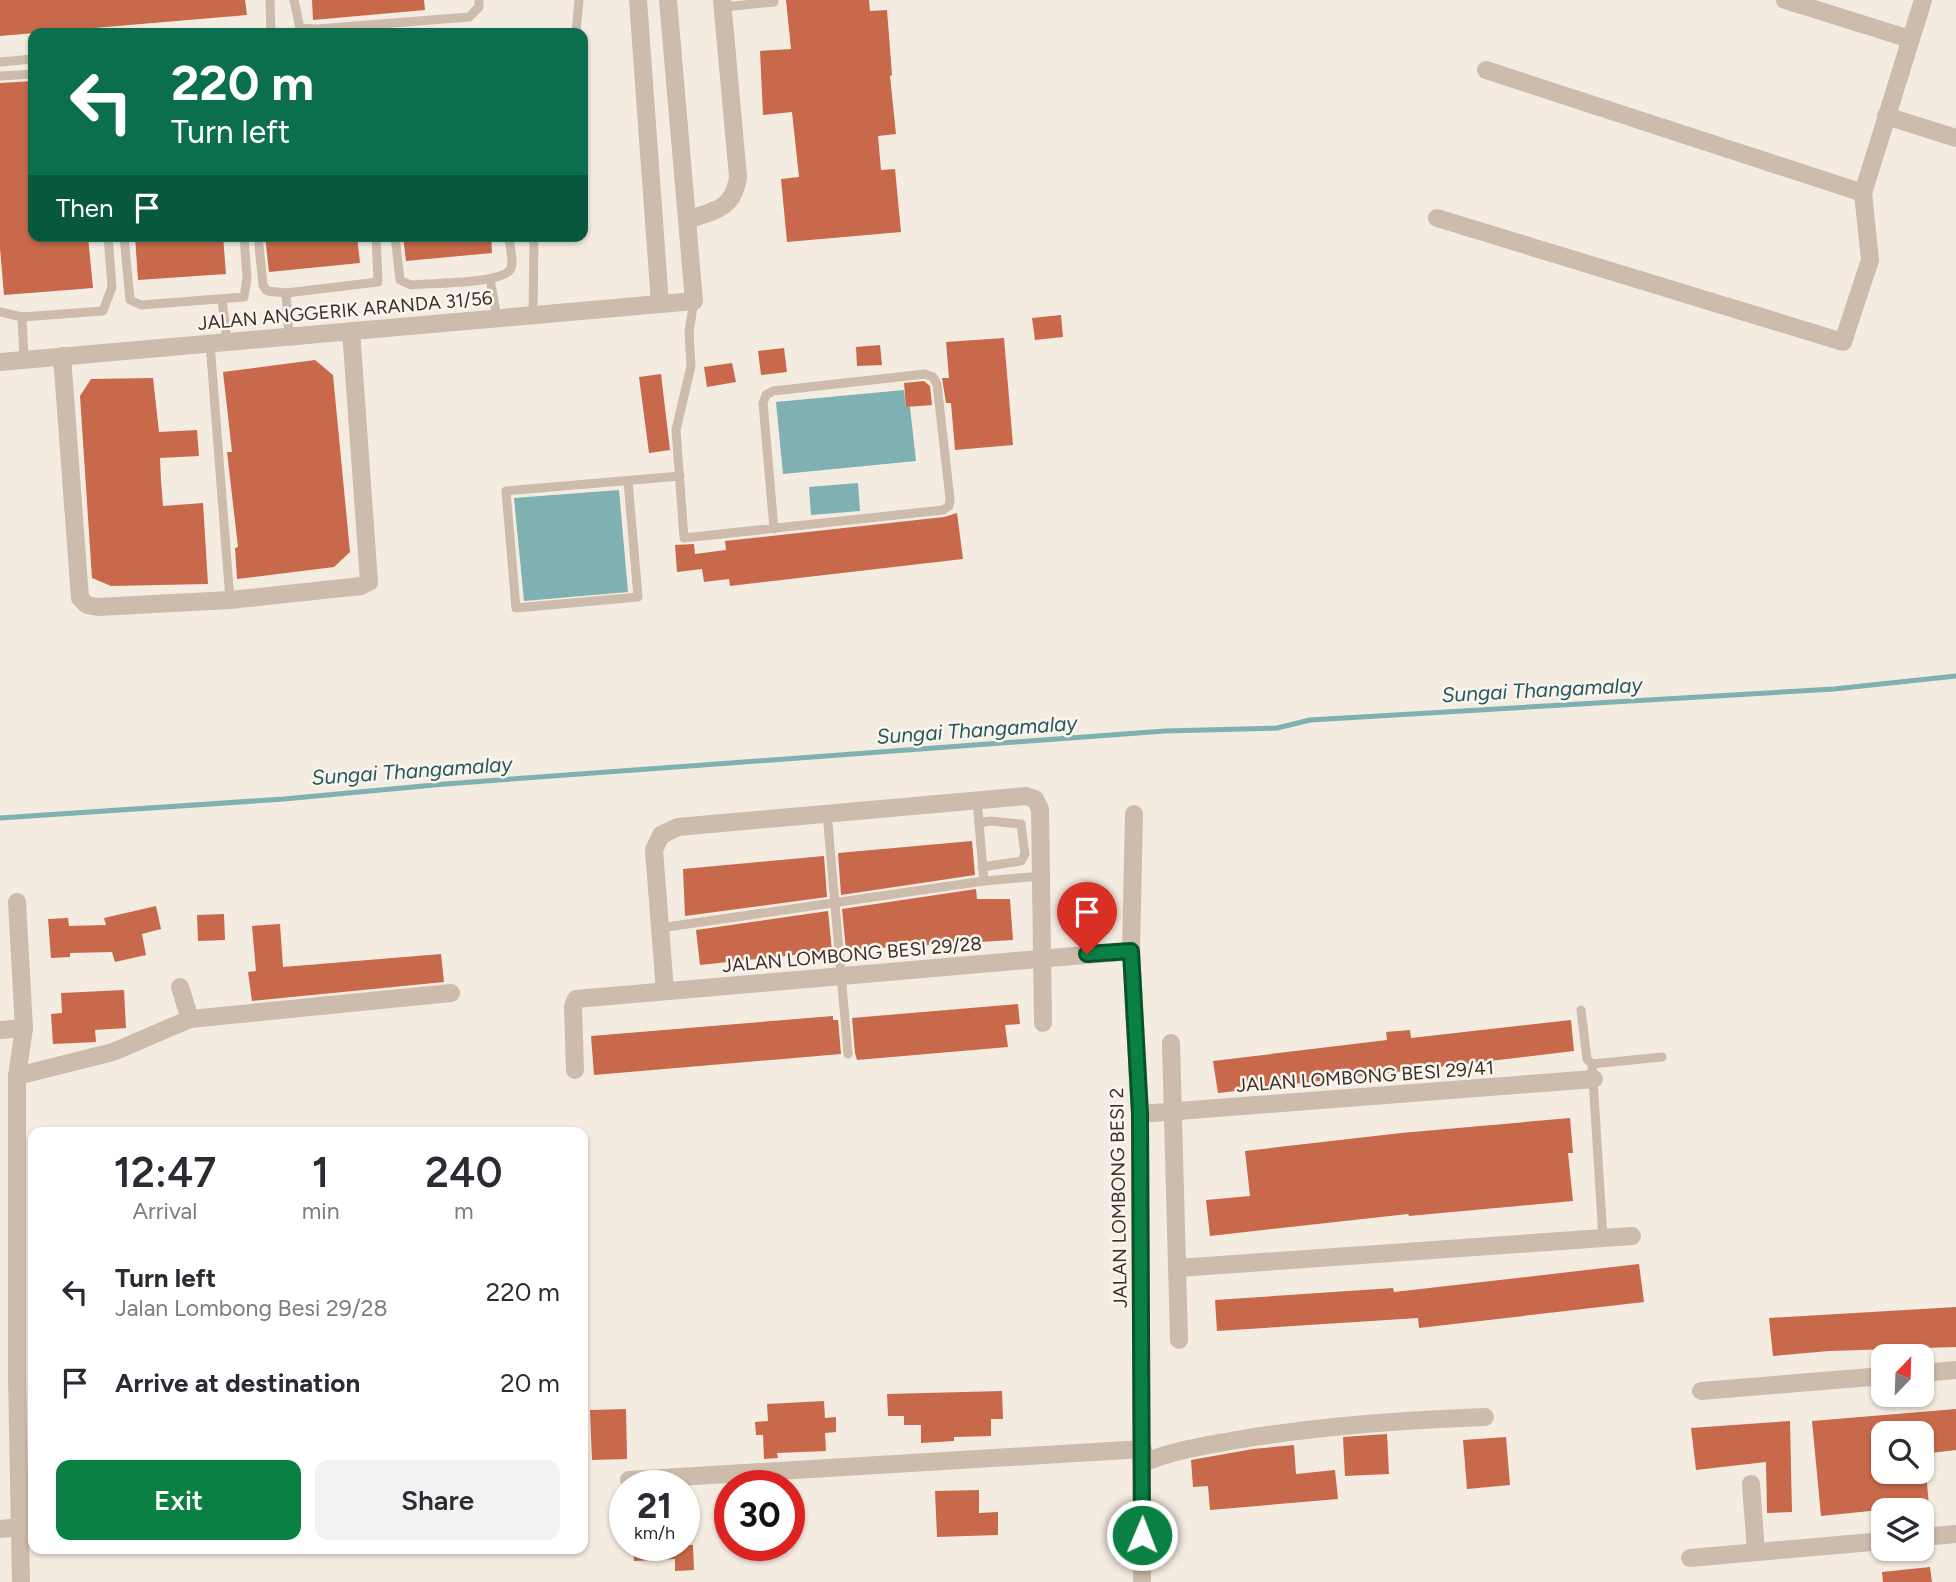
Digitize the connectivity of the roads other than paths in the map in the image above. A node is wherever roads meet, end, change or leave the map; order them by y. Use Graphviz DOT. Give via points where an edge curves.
graph roads {
  1 [pos="270,0"];
  2 [pos="294,0"];
  3 [pos="479,0"];
  4 [pos="579,0"];
  5 [pos="638,0"];
  6 [pos="668,0"];
  7 [pos="1785,0"];
  8 [pos="1923,0"];
  9 [pos="774,2"];
  10 [pos="722,4"];
  11 [pos="271,28"];
  12 [pos="300,28"];
  13 [pos="330,28"];
  14 [pos="576,28"];
  15 [pos="1910,39"];
  16 [pos="28,59"];
  17 [pos="0,62"];
  18 [pos="1486,70"];
  19 [pos="28,74"];
  20 [pos="0,76"];
  21 [pos="1886,116"];
  22 [pos="1956,138"];
  23 [pos="1863,193"];
  24 [pos="1437,218"];
  25 [pos="687,220"];
  26 [pos="108,242"];
  27 [pos="125,242"];
  28 [pos="244,242"];
  29 [pos="259,242"];
  30 [pos="376,242"];
  31 [pos="396,242"];
  32 [pos="509,242"];
  33 [pos="534,242"];
  34 [pos="490,279"];
  35 [pos="286,293"];
  36 [pos="222,299"];
  37 [pos="694,301"];
  38 [pos="660,304"];
  39 [pos="0,312"];
  40 [pos="533,315"];
  41 [pos="22,317"];
  42 [pos="498,318"];
  43 [pos="351,331"];
  44 [pos="289,336"];
  45 [pos="218,343"];
  46 [pos="62,356"];
  47 [pos="24,359"];
  48 [pos="0,362"];
  49 [pos="680,476"];
  50 [pos="628,481"];
  51 [pos="774,528"];
  52 [pos="230,600"];
  53 [pos="977,800"];
  54 [pos="827,813"];
  55 [pos="1134,814"];
  56 [pos="979,823"];
  57 [pos="982,867"];
  58 [pos="1041,876"];
  59 [pos="984,881"];
  60 [pos="16,902"];
  61 [pos="835,902"];
  62 [pos="660,928"];
  63 [pos="1131,951"];
  64 [pos="1042,958"];
  65 [pos="841,976"];
  66 [pos="180,988"];
  67 [pos="665,991"];
  68 [pos="451,993"];
  69 [pos="1581,1010"];
  70 [pos="190,1019"];
  71 [pos="1043,1023"];
  72 [pos="10,1030"];
  73 [pos="1171,1043"];
  74 [pos="848,1054"];
  75 [pos="1662,1057"];
  76 [pos="575,1070"];
  77 [pos="1593,1072"];
  78 [pos="18,1076"];
  79 [pos="1173,1111"];
  80 [pos="1140,1114"];
  81 [pos="1632,1236"];
  82 [pos="1603,1238"];
  83 [pos="1178,1268"];
  84 [pos="1180,1340"];
  85 [pos="1956,1370"];
  86 [pos="1934,1372"];
  87 [pos="8,1377"];
  88 [pos="1871,1377"];
  89 [pos="1701,1391"];
  90 [pos="1485,1417"];
  91 [pos="1143,1456"];
  92 [pos="700,1477"];
  93 [pos="1751,1484"];
  94 [pos="21,1527"];
  95 [pos="0,1529"];
  96 [pos="1956,1534"];
  97 [pos="1934,1536"];
  98 [pos="1871,1542"];
  99 [pos="1756,1552"];
  100 [pos="1690,1558"];
  101 [pos="21,1582"];
  102 [pos="1142,1582"];
  1 -- 11 [label="lane"];
  2 -- 12 [label="lane"];
  3 -- 13 [label="lane" via="479,7 469,17"];
  4 -- 14 [label="lane"];
  5 -- 38 [label="street"];
  6 -- 25 [label="street"];
  7 -- 15 [label="street"];
  8 -- 15 [label="street"];
  9 -- 10 [label="lane"];
  10 -- 25 [label="street" via="737,184 727,206"];
  15 -- 21 [label="street"];
  16 -- 17 [label="lane"];
  18 -- 23 [label="street"];
  19 -- 20 [label="lane"];
  21 -- 22 [label="street"];
  21 -- 23 [label="street"];
  23 -- 24 [label="street" via="1870,260 1843,342"];
  25 -- 37 [label="street"];
  26 -- 41 [label="lane" via="112,287 103,311"];
  27 -- 36 [label="lane" via="130,300 141,305"];
  28 -- 36 [label="lane" via="244,297"];
  29 -- 35 [label="lane" via="263,285 267,291"];
  30 -- 35 [label="lane" via="378,282"];
  31 -- 34 [label="lane" via="400,280 405,284"];
  32 -- 34 [label="lane" via="509,271"];
  33 -- 40 [label="lane"];
  34 -- 42 [label="lane"];
  35 -- 44 [label="lane"];
  36 -- 45 [label="lane"];
  37 -- 38 [label="street, JALAN ANGGERIK ARANDA 31/56"];
  37 -- 49 [label="lane" via="689,332 691,366 676,430"];
  38 -- 40 [label="street, JALAN ANGGERIK ARANDA 31/56"];
  39 -- 41 [label="lane"];
  40 -- 42 [label="street, JALAN ANGGERIK ARANDA 31/56"];
  41 -- 47 [label="lane"];
  42 -- 43 [label="street, JALAN ANGGERIK ARANDA 31/56"];
  43 -- 44 [label="street, JALAN ANGGERIK ARANDA 31/56"];
  43 -- 52 [label="street" via="369,582"];
  44 -- 45 [label="street, JALAN ANGGERIK ARANDA 31/56"];
  45 -- 46 [label="street, JALAN ANGGERIK ARANDA 31/56"];
  45 -- 52 [label="lane"];
  46 -- 47 [label="street, JALAN ANGGERIK ARANDA 31/56"];
  46 -- 52 [label="street" via="80,598 87,606 98,607"];
  47 -- 48 [label="street, JALAN ANGGERIK ARANDA 31/56"];
  49 -- 50 [label="lane"];
  49 -- 51 [label="lane" via="684,538"];
  50 -- 50 [label="lane" via="506,491 516,608 638,597"];
  51 -- 51 [label="lane" via="766,396 774,391 925,374 933,377 949,506"];
  53 -- 54 [label="street"];
  53 -- 56 [label="lane"];
  53 -- 58 [label="street" via="1035,799 1040,809"];
  54 -- 61 [label="lane"];
  54 -- 62 [label="street" via="678,827 661,835 654,850"];
  55 -- 63 [label="street, JALAN LOMBONG BESI 2"];
  56 -- 57 [label="lane"];
  56 -- 57 [label="lane" via="1021,824 1025,854 1021,861"];
  57 -- 59 [label="lane"];
  58 -- 59 [label="lane"];
  58 -- 64 [label="street"];
  59 -- 61 [label="lane"];
  60 -- 72 [label="street"];
  61 -- 62 [label="lane"];
  61 -- 65 [label="lane"];
  62 -- 67 [label="street"];
  63 -- 64 [label="street, JALAN LOMBONG BESI 29/28"];
  63 -- 80 [label="street, JALAN LOMBONG BESI 2"];
  64 -- 65 [label="street, JALAN LOMBONG BESI 29/28"];
  64 -- 71 [label="street"];
  65 -- 67 [label="street, JALAN LOMBONG BESI 29/28"];
  65 -- 74 [label="lane"];
  66 -- 70 [label="street"];
  67 -- 76 [label="street, JALAN LOMBONG BESI 29/28" via="576,999"];
  68 -- 70 [label="street"];
  69 -- 77 [label="lane"];
  70 -- 78 [label="street" via="113,1052"];
  72 -- 78 [label="street"];
  73 -- 79 [label="street"];
  75 -- 77 [label="lane"];
  77 -- 79 [label="street, JALAN LOMBONG BESI 29/41"];
  77 -- 82 [label="lane"];
  78 -- 87 [label="street"];
  79 -- 80 [label="street, JALAN LOMBONG BESI 29/41"];
  79 -- 83 [label="street"];
  80 -- 91 [label="street, JALAN LOMBONG BESI 2"];
  81 -- 82 [label="street"];
  82 -- 83 [label="street"];
  83 -- 84 [label="street"];
  85 -- 86 [label="street"];
  87 -- 94 [label="street"];
  88 -- 89 [label="street"];
  90 -- 91 [label="street" via="1368,1422"];
  91 -- 92 [label="street"];
  91 -- 102 [label="street, JALAN LOMBONG BESI 2"];
  93 -- 99 [label="street"];
  94 -- 95 [label="street"];
  94 -- 101 [label="street"];
  96 -- 97 [label="street"];
  98 -- 99 [label="street"];
  99 -- 100 [label="street"];
}
